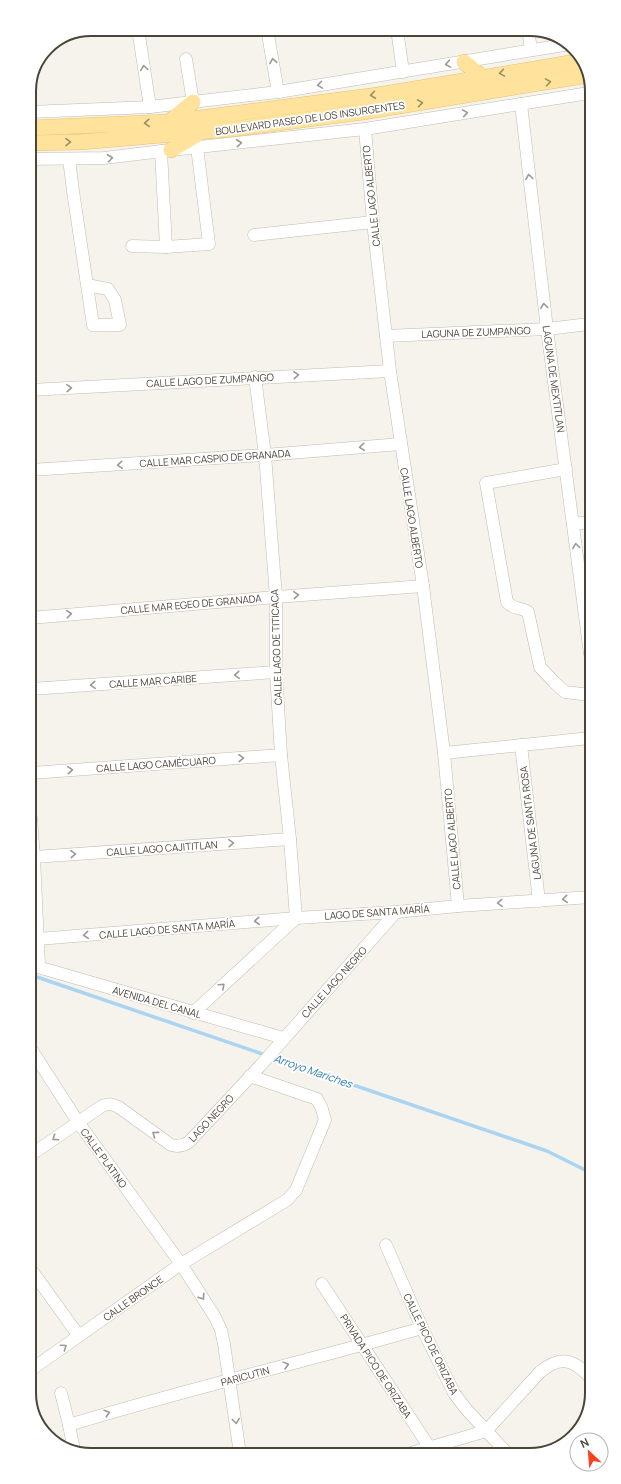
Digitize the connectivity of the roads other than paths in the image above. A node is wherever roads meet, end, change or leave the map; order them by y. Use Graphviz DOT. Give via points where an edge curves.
graph roads {
  1 [pos="139,36"];
  2 [pos="268,36"];
  3 [pos="398,36"];
  4 [pos="529,36"];
  5 [pos="561,45"];
  6 [pos="531,50"];
  7 [pos="186,59"];
  8 [pos="464,62"];
  9 [pos="576,62"];
  10 [pos="403,72"];
  11 [pos="481,76"];
  12 [pos="583,76"];
  13 [pos="278,92"];
  14 [pos="585,94"];
  15 [pos="193,102"];
  16 [pos="521,104"];
  17 [pos="150,107"];
  18 [pos="36,112"];
  19 [pos="169,122"];
  20 [pos="36,128"];
  21 [pos="365,129"];
  22 [pos="202,131"];
  23 [pos="36,143"];
  24 [pos="197,147"];
  25 [pos="166,150"];
  26 [pos="36,159"];
  27 [pos="69,159"];
  28 [pos="373,222"];
  29 [pos="254,235"];
  30 [pos="132,246"];
  31 [pos="166,247"];
  32 [pos="87,285"];
  33 [pos="585,324"];
  34 [pos="547,329"];
  35 [pos="386,336"];
  36 [pos="390,371"];
  37 [pos="255,377"];
  38 [pos="36,390"];
  39 [pos="400,444"];
  40 [pos="265,455"];
  41 [pos="566,469"];
  42 [pos="36,470"];
  43 [pos="585,523"];
  44 [pos="573,524"];
  45 [pos="423,586"];
  46 [pos="276,597"];
  47 [pos="585,616"];
  48 [pos="36,617"];
  49 [pos="276,672"];
  50 [pos="36,689"];
  51 [pos="585,694"];
  52 [pos="585,739"];
  53 [pos="521,745"];
  54 [pos="444,753"];
  55 [pos="281,755"];
  56 [pos="36,773"];
  57 [pos="290,838"];
  58 [pos="36,856"];
  59 [pos="585,897"];
  60 [pos="36,898"];
  61 [pos="539,901"];
  62 [pos="458,906"];
  63 [pos="396,912"];
  64 [pos="296,918"];
  65 [pos="38,939"];
  66 [pos="36,957"];
  67 [pos="36,966"];
  68 [pos="193,1013"];
  69 [pos="283,1038"];
  70 [pos="272,1052"];
  71 [pos="36,1057"];
  72 [pos="250,1076"];
  73 [pos="78,1122"];
  74 [pos="36,1151"];
  75 [pos="386,1245"];
  76 [pos="181,1264"];
  77 [pos="36,1277"];
  78 [pos="322,1284"];
  79 [pos="422,1328"];
  80 [pos="79,1336"];
  81 [pos="362,1345"];
  82 [pos="36,1366"];
  83 [pos="585,1372"];
  84 [pos="230,1380"];
  85 [pos="60,1393"];
  86 [pos="70,1425"];
  87 [pos="486,1431"];
  88 [pos="73,1445"];
  89 [pos="239,1448"];
  90 [pos="430,1448"];
  91 [pos="502,1448"];
  17 -- 1 [label="street, one-way"];
  13 -- 2 [label="street, one-way"];
  3 -- 10 [label="street"];
  4 -- 6 [label="street"];
  5 -- 6 [label="street"];
  6 -- 8 [label="street"];
  7 -- 15 [label="street"];
  8 -- 10 [label="street, one-way"];
  8 -- 11 [label="main road"];
  9 -- 11 [label="main road, BOULEVARD PASEO DE LOS INSURGENTES, one-way"];
  10 -- 13 [label="street, one-way"];
  11 -- 19 [label="main road, BOULEVARD PASEO DE LOS INSURGENTES, one-way" via="378,94"];
  22 -- 12 [label="main road, BOULEVARD PASEO DE LOS INSURGENTES, one-way" via="363,112"];
  13 -- 15 [label="street"];
  14 -- 16 [label="street, BOULEVARD PASEO DE LOS INSURGENTES"];
  15 -- 17 [label="street"];
  15 -- 19 [label="main road"];
  21 -- 16 [label="street, BOULEVARD PASEO DE LOS INSURGENTES, one-way"];
  34 -- 16 [label="street, LAGUNA DE MEXTITLAN, one-way"];
  17 -- 18 [label="street"];
  19 -- 20 [label="main road, BOULEVARD PASEO DE LOS INSURGENTES, one-way"];
  24 -- 21 [label="street, BOULEVARD PASEO DE LOS INSURGENTES, one-way"];
  21 -- 28 [label="street, CALLE LAGO ALBERTO"];
  23 -- 22 [label="main road, BOULEVARD PASEO DE LOS INSURGENTES, one-way" via="81,142"];
  22 -- 25 [label="main road"];
  24 -- 25 [label="street, BOULEVARD PASEO DE LOS INSURGENTES"];
  24 -- 31 [label="street" via="209,244"];
  27 -- 25 [label="street, BOULEVARD PASEO DE LOS INSURGENTES, one-way" via="104,158"];
  25 -- 31 [label="street"];
  26 -- 27 [label="street, BOULEVARD PASEO DE LOS INSURGENTES"];
  27 -- 32 [label="street"];
  28 -- 29 [label="street"];
  28 -- 35 [label="street, CALLE LAGO ALBERTO"];
  30 -- 31 [label="street"];
  33 -- 34 [label="street, LAGUNA DE ZUMPANGO"];
  34 -- 35 [label="street, LAGUNA DE ZUMPANGO"];
  34 -- 41 [label="street, LAGUNA DE MEXTITLAN"];
  35 -- 36 [label="street, CALLE LAGO ALBERTO"];
  37 -- 36 [label="street, CALLE LAGO DE ZUMPANGO, one-way"];
  36 -- 39 [label="street, CALLE LAGO ALBERTO"];
  38 -- 37 [label="street, CALLE LAGO DE ZUMPANGO, one-way"];
  37 -- 40 [label="street, CALLE LAGO DE TITICACA"];
  39 -- 40 [label="street, CALLE MAR CASPIO DE GRANADA, one-way"];
  39 -- 45 [label="street, CALLE LAGO ALBERTO"];
  40 -- 42 [label="street, CALLE MAR CASPIO DE GRANADA, one-way"];
  40 -- 46 [label="street, CALLE LAGO DE TITICACA"];
  41 -- 44 [label="street, LAGUNA DE MEXTITLAN"];
  41 -- 51 [label="street" via="486,483 507,602 512,608 528,612 540,668 565,692"];
  43 -- 44 [label="street"];
  47 -- 44 [label="street, LAGUNA DE MEXTITLAN, one-way"];
  46 -- 45 [label="street, CALLE MAR EGEO DE GRANADA, one-way"];
  45 -- 54 [label="street, CALLE LAGO ALBERTO"];
  48 -- 46 [label="street, CALLE MAR EGEO DE GRANADA, one-way"];
  46 -- 49 [label="street, CALLE LAGO DE TITICACA"];
  49 -- 50 [label="street, CALLE MAR CARIBE, one-way"];
  49 -- 55 [label="street, CALLE LAGO DE TITICACA"];
  52 -- 53 [label="street"];
  53 -- 54 [label="street"];
  53 -- 61 [label="street, LAGUNA DE SANTA ROSA"];
  54 -- 62 [label="street, CALLE LAGO ALBERTO"];
  56 -- 55 [label="street, CALLE LAGO CAMÉCUARO, one-way"];
  55 -- 57 [label="street, CALLE LAGO DE TITICACA"];
  58 -- 57 [label="street, CALLE LAGO CAJITITLAN, one-way"];
  57 -- 64 [label="street, CALLE LAGO DE TITICACA"];
  59 -- 61 [label="street, LAGO DE SANTA MARÍA, one-way"];
  60 -- 65 [label="street"];
  61 -- 62 [label="street, LAGO DE SANTA MARÍA, one-way"];
  62 -- 63 [label="street, LAGO DE SANTA MARÍA"];
  63 -- 64 [label="street, LAGO DE SANTA MARÍA"];
  63 -- 69 [label="street, CALLE LAGO NEGRO"];
  64 -- 65 [label="street, CALLE LAGO DE SANTA MARÍA, one-way"];
  68 -- 64 [label="street, one-way"];
  65 -- 66 [label="street"];
  67 -- 68 [label="street, AVENIDA DEL CANAL"];
  68 -- 69 [label="street, AVENIDA DEL CANAL"];
  69 -- 70 [label="street, CALLE LAGO NEGRO"];
  70 -- 72 [label="street, LAGO NEGRO"];
  71 -- 73 [label="street, CALLE PLATINO"];
  72 -- 73 [label="street, LAGO NEGRO, one-way" via="194,1138 178,1147 171,1145 113,1104 102,1106"];
  72 -- 76 [label="street, CALLE BRONCE" via="317,1099 324,1120 296,1190 287,1200"];
  73 -- 74 [label="street, one-way"];
  73 -- 76 [label="street, CALLE PLATINO"];
  75 -- 79 [label="street, CALLE PICO DE ORIZABA"];
  76 -- 80 [label="street, CALLE BRONCE"];
  76 -- 84 [label="street, CALLE PLATINO, one-way" via="221,1330"];
  77 -- 80 [label="street"];
  78 -- 81 [label="street, PRIVADA PICO DE ORIZABA"];
  79 -- 81 [label="street, PARICUTIN"];
  79 -- 87 [label="street, CALLE PICO DE ORIZABA" via="454,1393"];
  82 -- 80 [label="street, CALLE BRONCE, one-way"];
  84 -- 81 [label="street, PARICUTIN, one-way"];
  81 -- 90 [label="street, PRIVADA PICO DE ORIZABA"];
  83 -- 87 [label="street" via="576,1364 564,1361 549,1364"];
  86 -- 84 [label="street, PARICUTIN, one-way"];
  84 -- 89 [label="street, CALLE PLATINO, one-way"];
  85 -- 86 [label="street"];
  86 -- 88 [label="street"];
  87 -- 90 [label="street"];
  87 -- 91 [label="street, CALLE PICO DE ORIZABA"];
}
